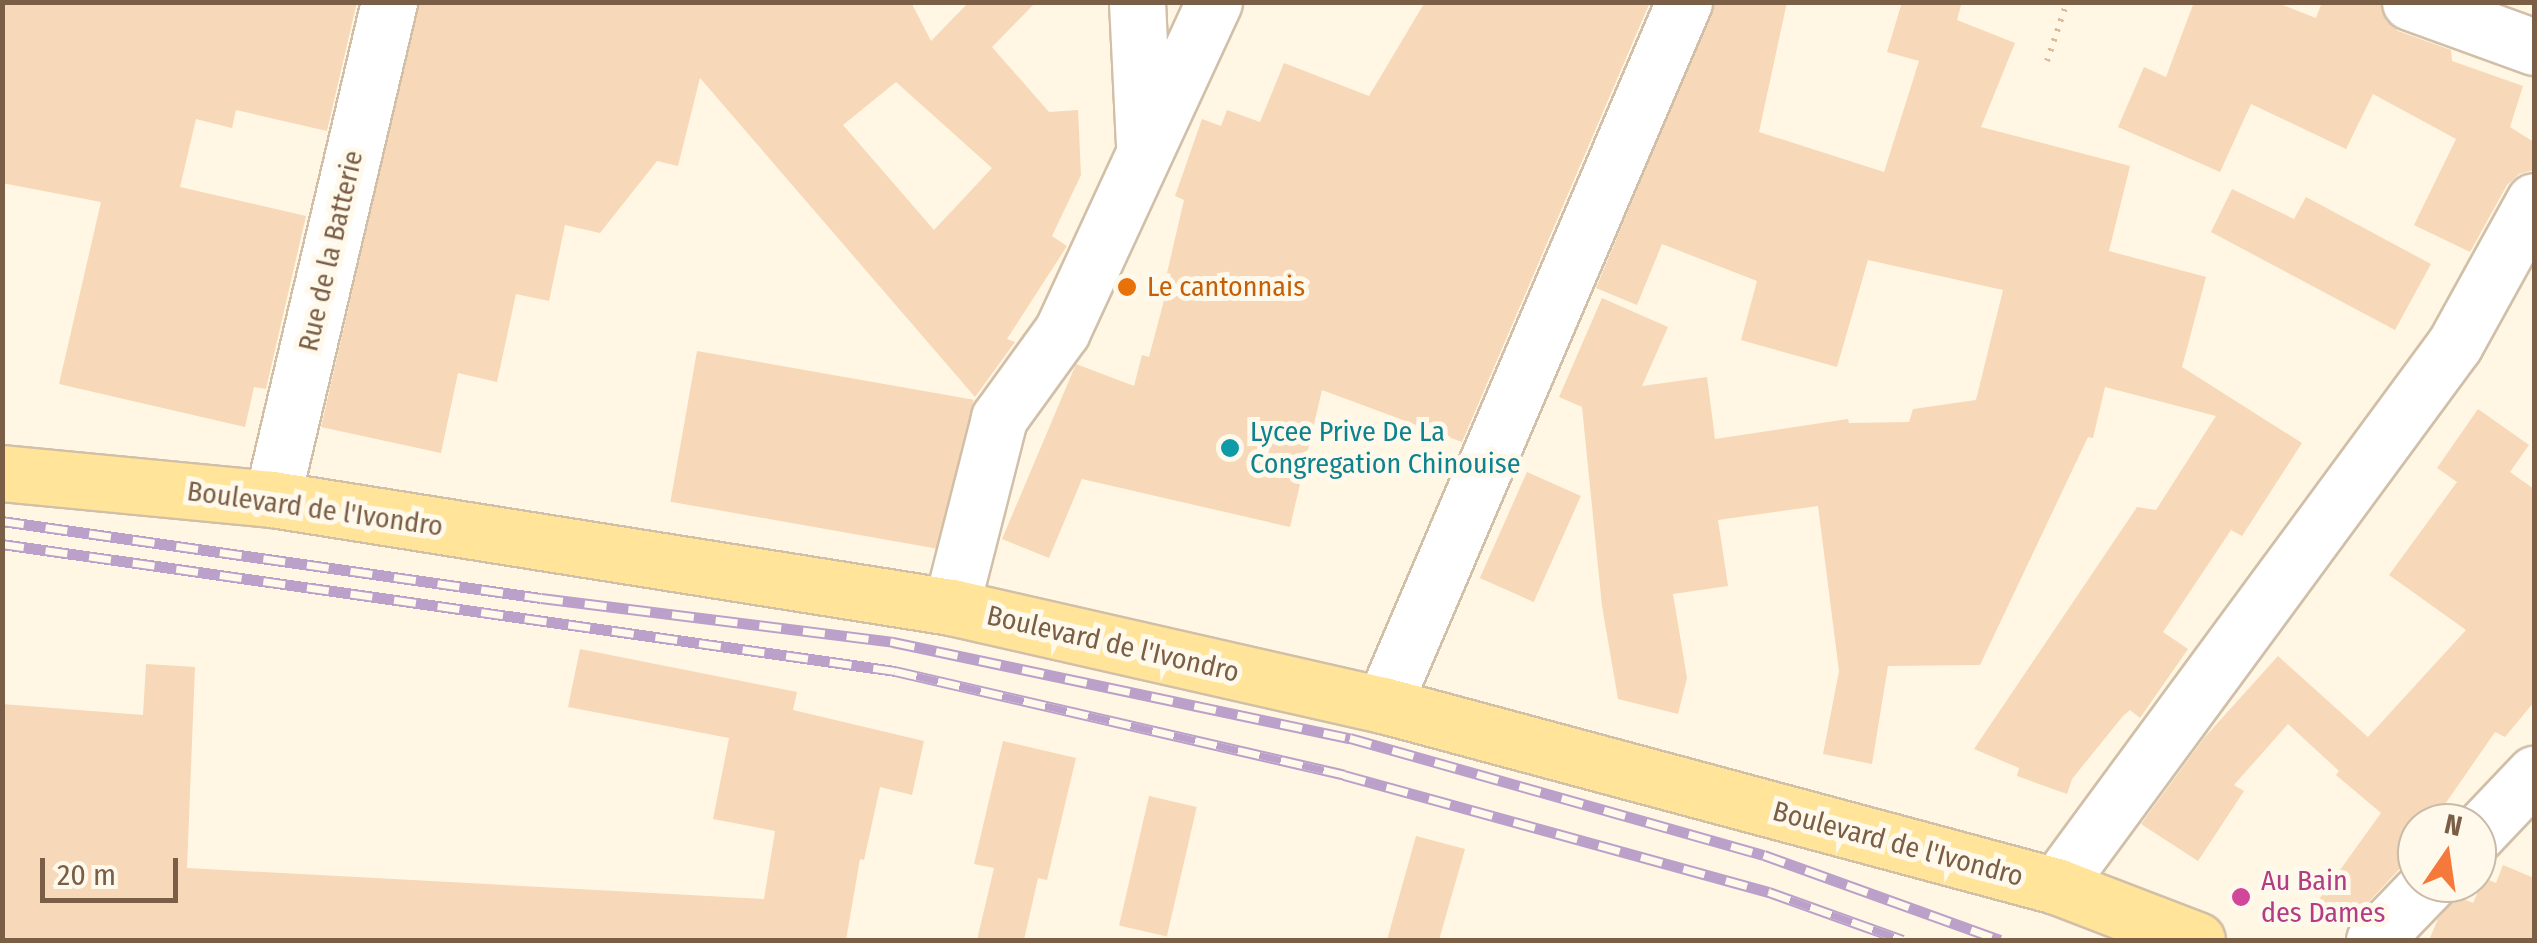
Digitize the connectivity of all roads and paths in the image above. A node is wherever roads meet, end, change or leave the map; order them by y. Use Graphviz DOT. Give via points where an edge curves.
graph roads {
  1 [pos="389,2"];
  2 [pos="1138,2"];
  3 [pos="1214,2"];
  4 [pos="1684,2"];
  5 [pos="2066,2"];
  6 [pos="2410,2"];
  7 [pos="2534,47"];
  8 [pos="2047,62"];
  9 [pos="1144,157"];
  10 [pos="2534,201"];
  11 [pos="2,473"];
  12 [pos="272,499"];
  13 [pos="951,608"];
  14 [pos="1382,706"];
  15 [pos="2534,774"];
  16 [pos="2497,813"];
  17 [pos="2056,886"];
  18 [pos="2410,903"];
  19 [pos="2197,940"];
  20 [pos="2374,940"];
  1 -- 12 [label="street, Rue de la Batterie"];
  2 -- 9 [label="street"];
  3 -- 9 [label="street"];
  4 -- 14 [label="street"];
  5 -- 8 [label="path"];
  6 -- 7 [label="street"];
  9 -- 13 [label="street" via="1062,331 999,418"];
  10 -- 17 [label="street" via="2455,344"];
  11 -- 12 [label="main road, Boulevard de l'Ivondro"];
  12 -- 13 [label="main road, Boulevard de l'Ivondro"];
  13 -- 14 [label="main road, Boulevard de l'Ivondro"];
  14 -- 17 [label="main road, Boulevard de l'Ivondro"];
  15 -- 16 [label="street"];
  17 -- 19 [label="main road, Boulevard de l'Ivondro"];
  18 -- 20 [label="street"];
}
